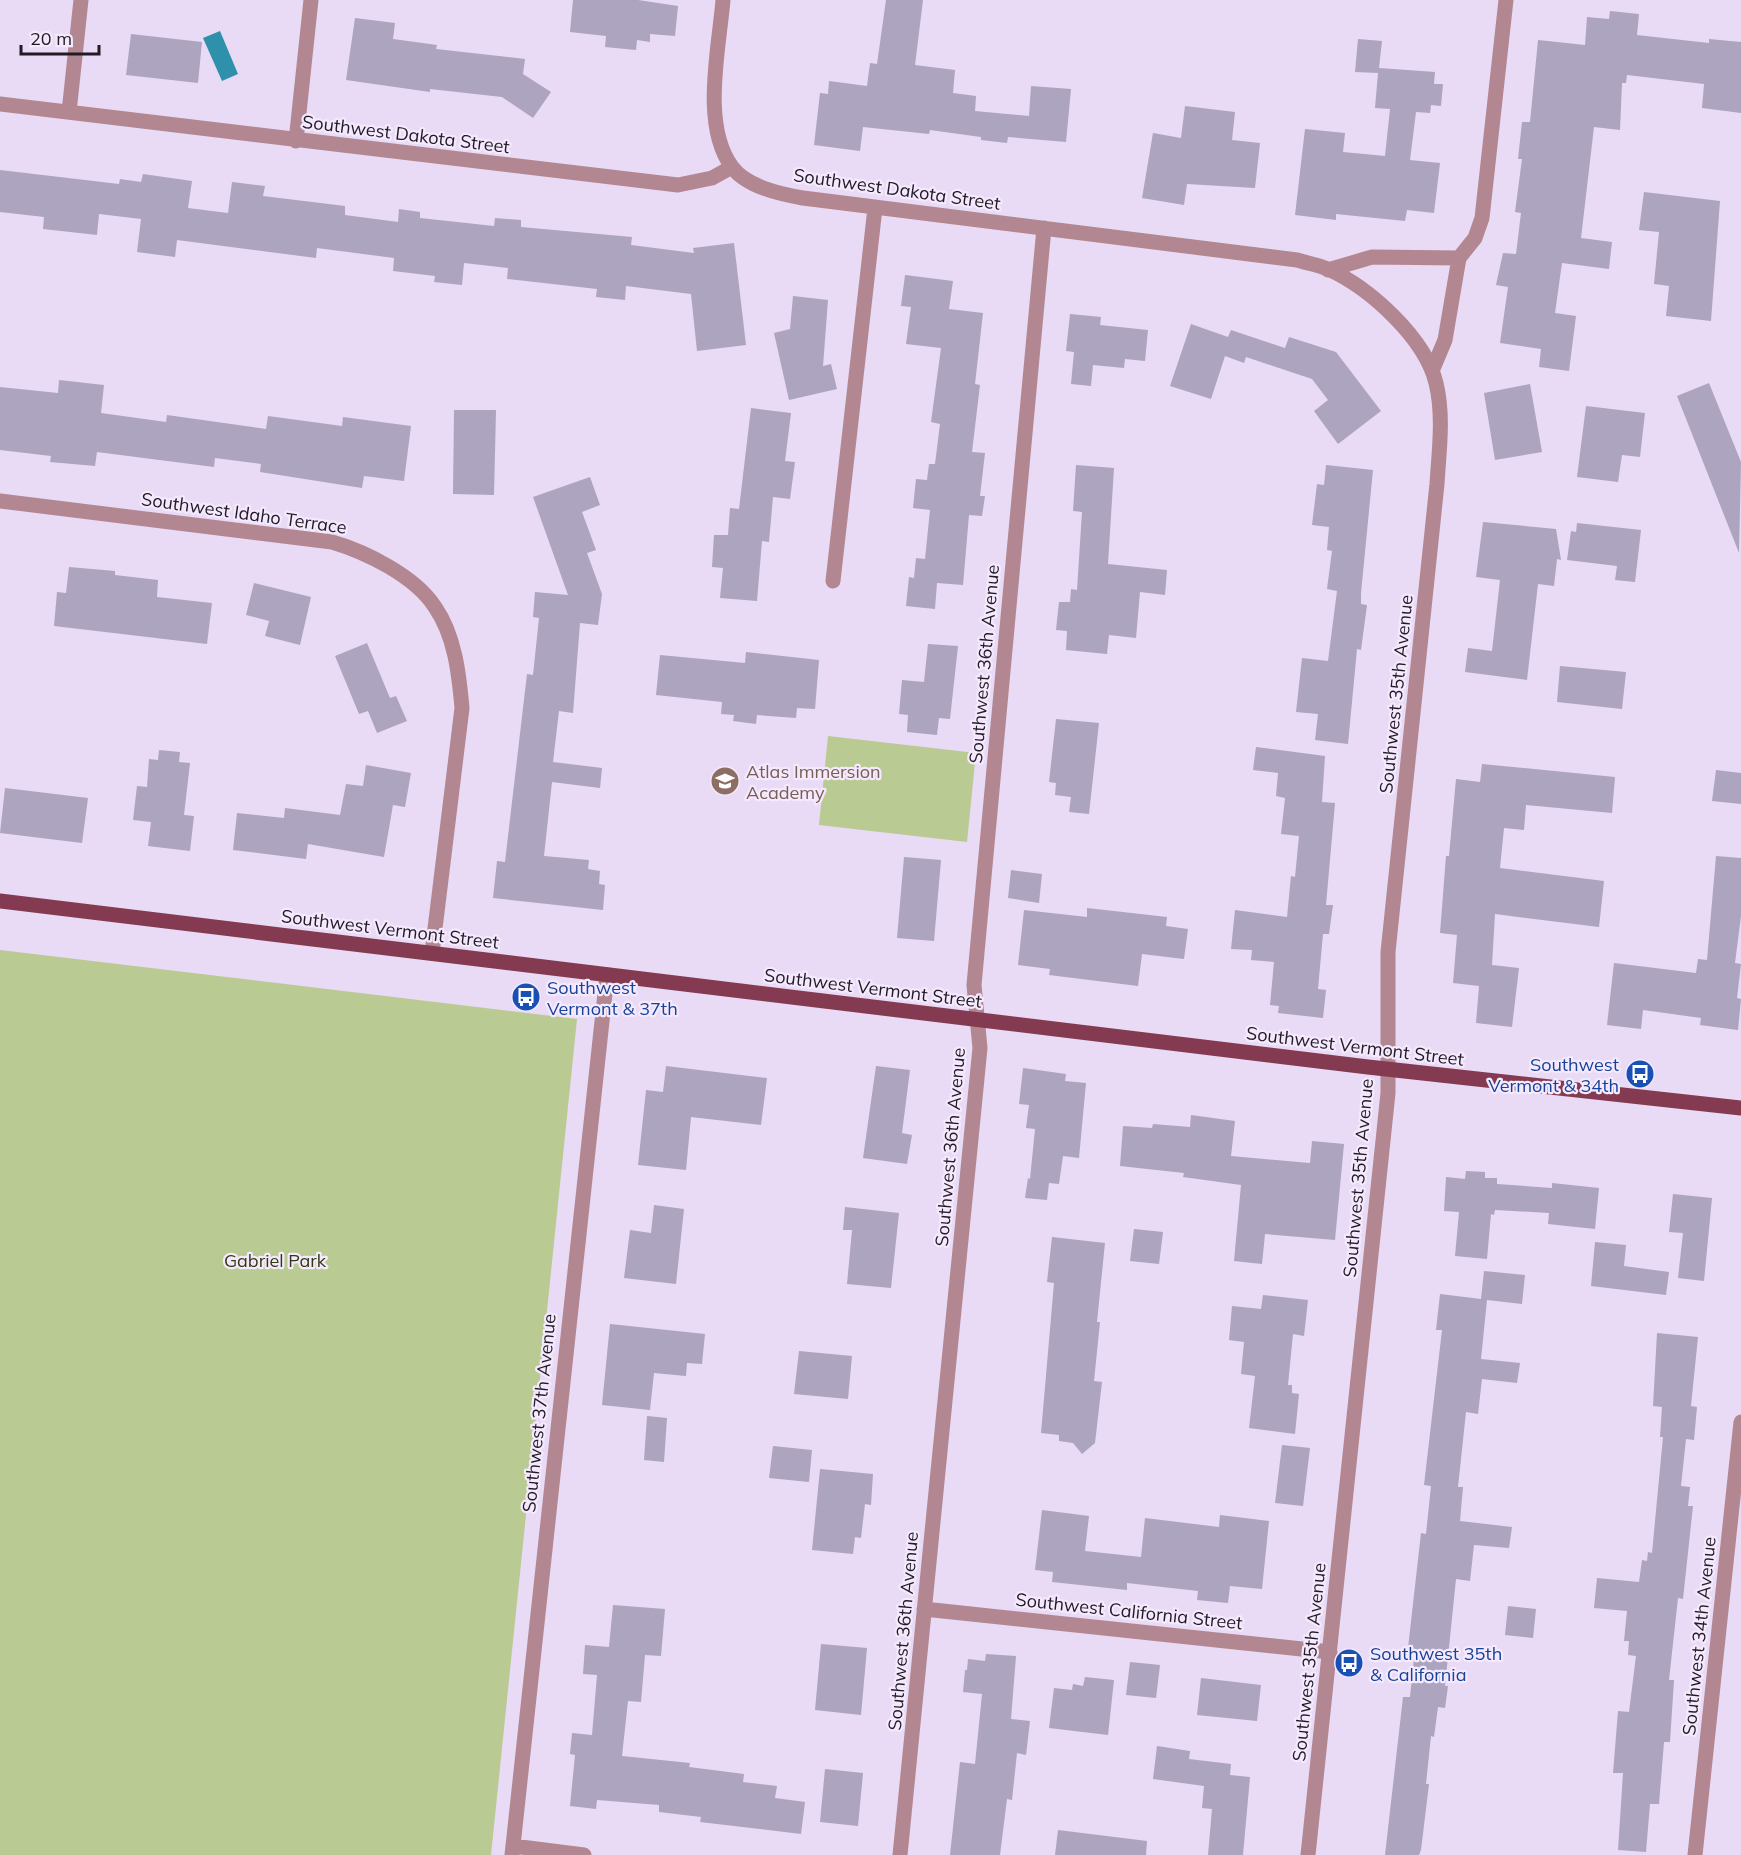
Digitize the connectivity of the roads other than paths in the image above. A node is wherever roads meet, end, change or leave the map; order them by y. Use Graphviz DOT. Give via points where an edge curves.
graph roads {
  1 [pos="81,0"];
  2 [pos="310,0"];
  3 [pos="723,0"];
  4 [pos="1506,0"];
  5 [pos="0,104"];
  6 [pos="69,112"];
  7 [pos="296,141"];
  8 [pos="732,167"];
  9 [pos="875,208"];
  10 [pos="1044,228"];
  11 [pos="1459,258"];
  12 [pos="1328,270"];
  13 [pos="1432,370"];
  14 [pos="0,501"];
  15 [pos="833,581"];
  16 [pos="0,901"];
  17 [pos="432,953"];
  18 [pos="606,975"];
  19 [pos="978,1020"];
  20 [pos="1387,1069"];
  21 [pos="1741,1108"];
  22 [pos="1741,1422"];
  23 [pos="924,1609"];
  24 [pos="1330,1653"];
  25 [pos="512,1851"];
  26 [pos="584,1855"];
  27 [pos="900,1855"];
  28 [pos="1308,1855"];
  29 [pos="1695,1855"];
  1 -- 6 [label="street"];
  2 -- 7 [label="street"];
  3 -- 8 [label="street" via="715,107 719,141"];
  4 -- 11 [label="street" via="1482,218 1475,238"];
  5 -- 6 [label="street, Southwest Dakota Street"];
  6 -- 7 [label="street, Southwest Dakota Street"];
  7 -- 8 [label="street, Southwest Dakota Street" via="678,185 712,178"];
  8 -- 9 [label="street, Southwest Dakota Street" via="753,183 784,194"];
  9 -- 10 [label="street, Southwest Dakota Street"];
  9 -- 15 [label="street"];
  10 -- 12 [label="street, Southwest Dakota Street" via="1251,253 1297,260"];
  10 -- 19 [label="street, Southwest 36th Avenue" via="974,985"];
  11 -- 12 [label="street" via="1372,257"];
  11 -- 13 [label="street" via="1445,340"];
  12 -- 13 [label="street, Southwest Dakota Street" via="1368,295 1408,332"];
  13 -- 20 [label="street, Southwest 35th Avenue" via="1441,414 1440,438 1388,952"];
  14 -- 17 [label="street, Southwest Idaho Terrace" via="332,542 387,565 435,606 450,640 462,708"];
  16 -- 17 [label="main road, Southwest Vermont Street"];
  17 -- 18 [label="main road, Southwest Vermont Street"];
  18 -- 19 [label="main road, Southwest Vermont Street"];
  18 -- 25 [label="street, Southwest 37th Avenue"];
  19 -- 20 [label="main road, Southwest Vermont Street"];
  19 -- 23 [label="street, Southwest 36th Avenue" via="980,1048"];
  20 -- 21 [label="main road, Southwest Vermont Street"];
  20 -- 24 [label="street, Southwest 35th Avenue" via="1388,1093"];
  22 -- 29 [label="street, Southwest 34th Avenue"];
  23 -- 24 [label="street, Southwest California Street"];
  23 -- 27 [label="street, Southwest 36th Avenue"];
  24 -- 28 [label="street, Southwest 35th Avenue"];
  25 -- 26 [label="street"];
}
